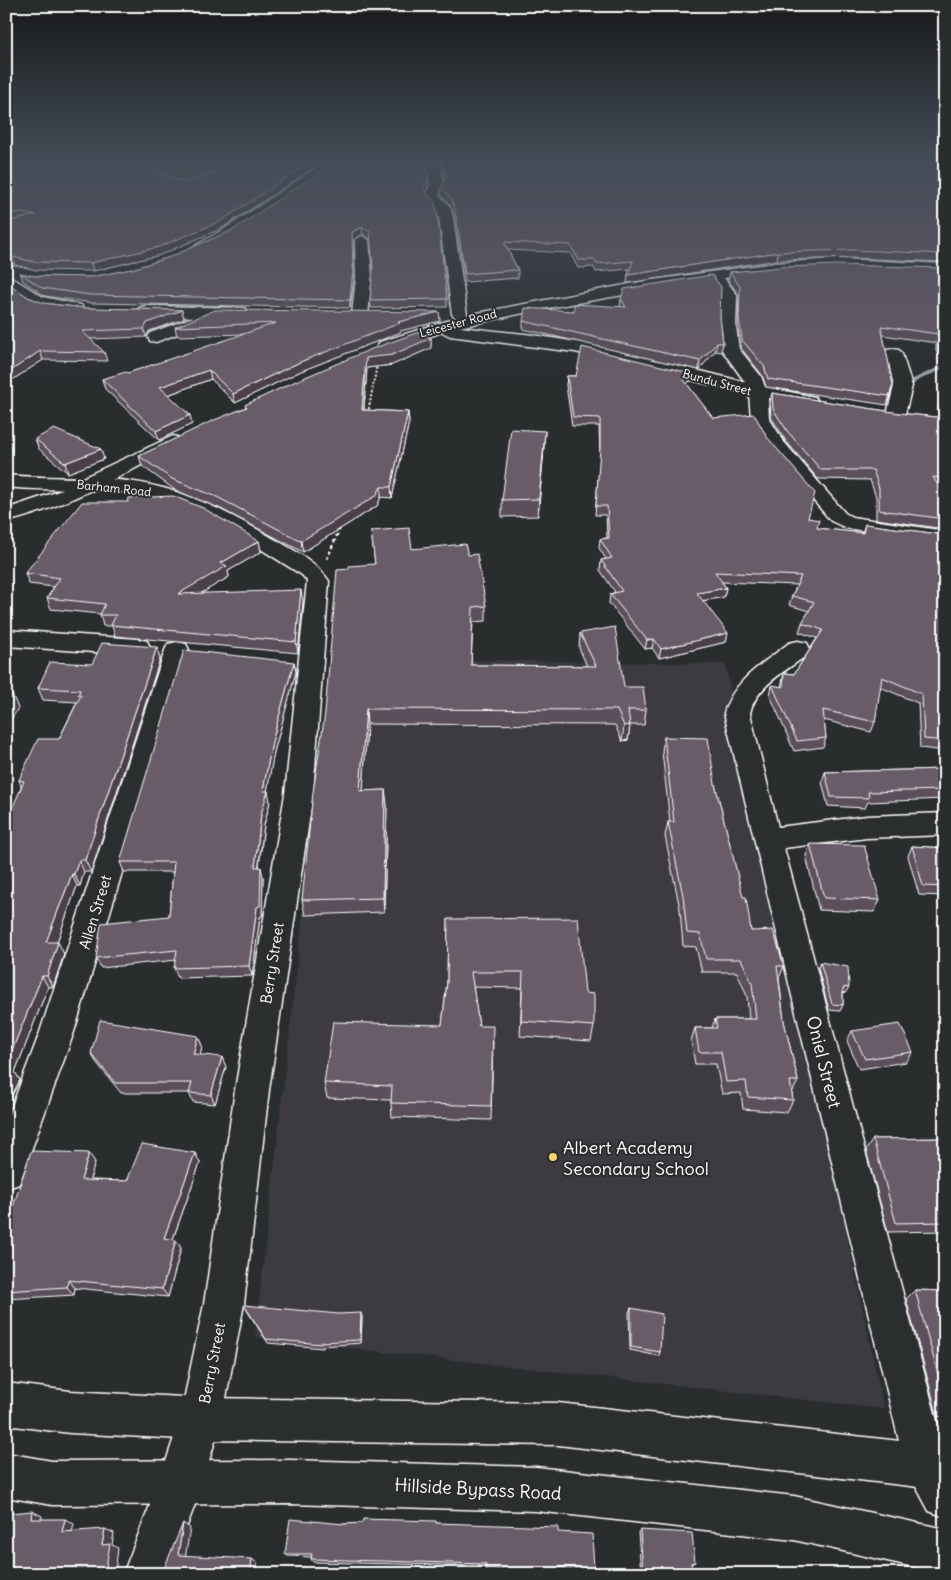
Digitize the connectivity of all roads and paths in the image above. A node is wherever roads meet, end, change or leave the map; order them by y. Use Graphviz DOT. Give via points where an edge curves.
graph roads {
  1 [pos="224,235"];
  2 [pos="448,235"];
  3 [pos="362,240"];
  4 [pos="181,254"];
  5 [pos="945,269"];
  6 [pos="22,274"];
  7 [pos="715,276"];
  8 [pos="6,278"];
  9 [pos="92,310"];
  10 [pos="134,311"];
  11 [pos="218,313"];
  12 [pos="256,313"];
  13 [pos="379,314"];
  14 [pos="460,314"];
  15 [pos="478,316"];
  16 [pos="429,321"];
  17 [pos="156,337"];
  18 [pos="371,351"];
  19 [pos="892,354"];
  20 [pos="758,393"];
  21 [pos="829,404"];
  22 [pos="877,412"];
  23 [pos="367,417"];
  24 [pos="192,433"];
  25 [pos="6,481"];
  26 [pos="85,484"];
  27 [pos="6,516"];
  28 [pos="340,527"];
  29 [pos="945,538"];
  30 [pos="318,580"];
  31 [pos="6,638"];
  32 [pos="798,649"];
  33 [pos="945,824"];
  34 [pos="766,839"];
  35 [pos="6,1171"];
  36 [pos="6,1404"];
  37 [pos="201,1419"];
  38 [pos="6,1475"];
  39 [pos="939,1478"];
  40 [pos="182,1483"];
  41 [pos="945,1552"];
  42 [pos="146,1574"];
  1 -- 4 [label="street"];
  2 -- 14 [label="street"];
  3 -- 13 [label="street" via="364,276 352,315"];
  5 -- 7 [label="street, Leicester Road" via="803,265"];
  6 -- 8 [label="street" via="11,272"];
  7 -- 15 [label="street, Leicester Road"];
  7 -- 20 [label="street" via="728,295 731,350 752,376"];
  8 -- 9 [label="street" via="38,301"];
  10 -- 11 [label="street"];
  11 -- 12 [label="street"];
  11 -- 17 [label="street"];
  14 -- 15 [label="street"];
  14 -- 16 [label="street"];
  15 -- 16 [label="street, Leicester Road"];
  16 -- 18 [label="street, Leicester Road"];
  16 -- 20 [label="street, Bundu Street" via="615,355"];
  18 -- 23 [label="path" via="378,361"];
  19 -- 22 [label="street" via="903,386 904,415"];
  20 -- 21 [label="street, Bundu Street"];
  20 -- 29 [label="street" via="760,418 776,445 841,520"];
  24 -- 26 [label="street"];
  25 -- 26 [label="street, Barham Road"];
  26 -- 27 [label="street" via="53,501"];
  26 -- 30 [label="street, Barham Road" via="145,489 176,497 222,519 310,570"];
  28 -- 30 [label="path"];
  30 -- 37 [label="street, Berry Street" via="319,589 299,663 299,794 252,1090 224,1304"];
  31 -- 35 [label="street, Allen Street" via="186,651 57,1032"];
  32 -- 34 [label="street, Oniel Street" via="746,690 738,703 744,748"];
  33 -- 34 [label="street" via="867,827"];
  34 -- 39 [label="street, Oniel Street"];
  36 -- 37 [label="street" via="70,1412"];
  37 -- 39 [label="street" via="558,1424"];
  37 -- 40 [label="street, Berry Street"];
  38 -- 40 [label="street, Hillside Bypass Road" via="52,1483"];
  40 -- 41 [label="street, Hillside Bypass Road" via="290,1482 536,1489 794,1518"];
  40 -- 42 [label="street, Berry Street"];
}
